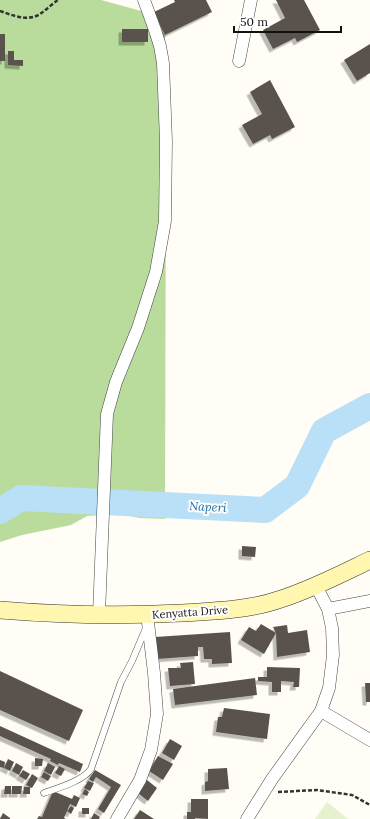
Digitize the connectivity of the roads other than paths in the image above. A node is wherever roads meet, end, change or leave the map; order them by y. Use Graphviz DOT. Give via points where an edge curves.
graph roads {
  1 [pos="144,0"];
  2 [pos="251,0"];
  3 [pos="238,61"];
  4 [pos="370,560"];
  5 [pos="316,586"];
  6 [pos="370,601"];
  7 [pos="328,609"];
  8 [pos="0,610"];
  9 [pos="99,614"];
  10 [pos="148,619"];
  11 [pos="321,711"];
  12 [pos="370,740"];
  13 [pos="44,793"];
  14 [pos="117,819"];
  15 [pos="247,819"];
  1 -- 9 [label="street" via="156,30 163,63 166,141 165,221 156,272 107,414"];
  2 -- 3 [label="street"];
  4 -- 5 [label="main road, Kenyatta Drive"];
  5 -- 7 [label="street"];
  5 -- 10 [label="main road, Kenyatta Drive" via="280,600 246,607"];
  6 -- 7 [label="street"];
  7 -- 11 [label="street" via="333,655 329,688"];
  8 -- 9 [label="main road, Kenyatta Drive"];
  9 -- 10 [label="main road, Kenyatta Drive"];
  10 -- 13 [label="lane" via="121,682 91,769 85,776"];
  10 -- 14 [label="street" via="157,714 151,750 140,780"];
  11 -- 12 [label="street"];
  11 -- 15 [label="street" via="291,751"];
}
